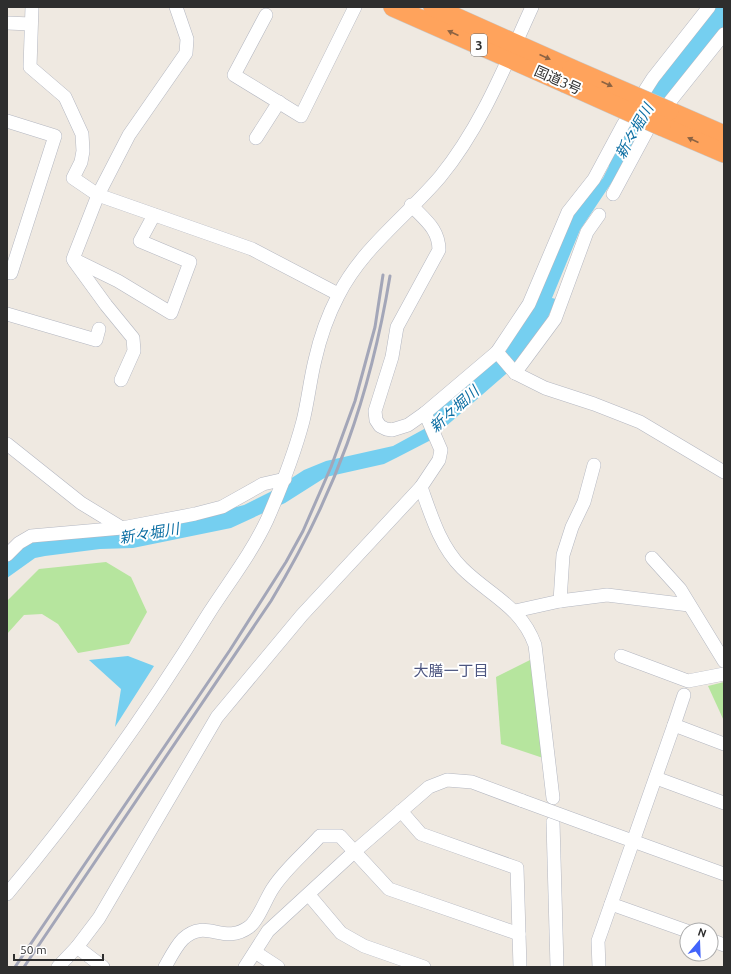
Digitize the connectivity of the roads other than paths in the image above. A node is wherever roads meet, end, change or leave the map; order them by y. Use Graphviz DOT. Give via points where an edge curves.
graph roads {
  1 [pos="32,7"];
  2 [pos="176,7"];
  3 [pos="355,7"];
  4 [pos="393,7"];
  5 [pos="432,7"];
  6 [pos="709,7"];
  7 [pos="532,8"];
  8 [pos="266,14"];
  9 [pos="7,23"];
  10 [pos="31,24"];
  11 [pos="724,34"];
  12 [pos="513,51"];
  13 [pos="279,102"];
  14 [pos="665,119"];
  15 [pos="7,121"];
  16 [pos="724,135"];
  17 [pos="256,138"];
  18 [pos="724,153"];
  19 [pos="613,194"];
  20 [pos="98,196"];
  21 [pos="411,205"];
  22 [pos="598,214"];
  23 [pos="154,215"];
  24 [pos="73,259"];
  25 [pos="8,277"];
  26 [pos="338,294"];
  27 [pos="7,314"];
  28 [pos="99,329"];
  29 [pos="497,352"];
  30 [pos="515,373"];
  31 [pos="122,380"];
  32 [pos="427,416"];
  33 [pos="7,444"];
  34 [pos="594,465"];
  35 [pos="724,472"];
  36 [pos="284,478"];
  37 [pos="421,487"];
  38 [pos="122,528"];
  39 [pos="7,555"];
  40 [pos="652,558"];
  41 [pos="560,601"];
  42 [pos="689,605"];
  43 [pos="515,611"];
  44 [pos="621,656"];
  45 [pos="724,661"];
  46 [pos="724,674"];
  47 [pos="684,695"];
  48 [pos="674,725"];
  49 [pos="724,744"];
  50 [pos="656,778"];
  51 [pos="553,798"];
  52 [pos="724,803"];
  53 [pos="402,811"];
  54 [pos="553,822"];
  55 [pos="634,842"];
  56 [pos="354,852"];
  57 [pos="724,874"];
  58 [pos="7,894"];
  59 [pos="309,894"];
  60 [pos="610,904"];
  61 [pos="679,928"];
  62 [pos="519,934"];
  63 [pos="77,947"];
  64 [pos="255,952"];
  65 [pos="58,967"];
  66 [pos="103,967"];
  67 [pos="165,967"];
  68 [pos="245,967"];
  69 [pos="278,967"];
  70 [pos="424,967"];
  71 [pos="520,967"];
  72 [pos="557,967"];
  73 [pos="599,967"];
  1 -- 10 [label="street"];
  2 -- 20 [label="street" via="187,39 186,53 129,135"];
  3 -- 13 [label="street" via="301,116"];
  12 -- 4 [label="highway, 国道3号 / 3, one-way"];
  5 -- 12 [label="highway, 国道3号 / 3"];
  6 -- 29 [label="street" via="652,78 594,179 568,212 529,304"];
  7 -- 12 [label="street"];
  8 -- 13 [label="street" via="234,75"];
  9 -- 10 [label="street"];
  10 -- 20 [label="street" via="30,67 65,97 82,134 81,162 73,178"];
  11 -- 19 [label="street" via="648,129"];
  12 -- 14 [label="highway, 国道3号 / 3, bridge"];
  12 -- 21 [label="street" via="492,96 463,147 438,178"];
  13 -- 17 [label="street"];
  14 -- 16 [label="highway, 国道3号 / 3"];
  18 -- 14 [label="highway, 国道3号 / 3, one-way"];
  15 -- 25 [label="street" via="55,136"];
  20 -- 23 [label="street"];
  20 -- 24 [label="street"];
  21 -- 26 [label="street" via="369,249"];
  21 -- 32 [label="street" via="439,239 439,250 397,327 392,357 374,412 380,426 392,430"];
  22 -- 30 [label="street" via="587,232 555,320"];
  23 -- 24 [label="street" via="140,241 190,262 171,313 118,281"];
  23 -- 26 [label="street" via="252,249"];
  24 -- 31 [label="street" via="132,338 134,351"];
  26 -- 36 [label="street" via="315,359 303,422"];
  27 -- 28 [label="street" via="96,340"];
  29 -- 30 [label="street"];
  29 -- 32 [label="street"];
  30 -- 35 [label="street" via="545,388 640,422"];
  32 -- 37 [label="street" via="441,450 439,460"];
  33 -- 38 [label="street" via="81,503"];
  34 -- 41 [label="street" via="584,502 563,555"];
  36 -- 38 [label="street" via="263,484 222,507"];
  36 -- 58 [label="street" via="249,556 225,588 177,665 66,820"];
  37 -- 43 [label="street" via="441,540 462,568"];
  37 -- 63 [label="street" via="302,615 218,716 99,918"];
  38 -- 39 [label="street" via="30,536"];
  40 -- 42 [label="street" via="680,589"];
  41 -- 42 [label="street" via="607,595"];
  41 -- 43 [label="street"];
  42 -- 45 [label="street"];
  43 -- 51 [label="street" via="530,630 535,645"];
  44 -- 46 [label="street" via="688,681"];
  47 -- 48 [label="street"];
  48 -- 49 [label="street"];
  48 -- 50 [label="street"];
  50 -- 52 [label="street"];
  50 -- 55 [label="street"];
  53 -- 55 [label="street, bridge" via="429,787 447,780 472,782"];
  53 -- 56 [label="street"];
  53 -- 62 [label="street" via="421,834 517,868"];
  54 -- 72 [label="street"];
  55 -- 57 [label="street"];
  55 -- 60 [label="street"];
  56 -- 59 [label="street"];
  56 -- 62 [label="street" via="389,890"];
  56 -- 67 [label="street" via="340,836 320,836 274,887 251,926 239,934 228,935 206,929 194,932 183,939"];
  59 -- 64 [label="street" via="268,931"];
  59 -- 70 [label="street" via="341,933 364,946"];
  60 -- 61 [label="street"];
  60 -- 73 [label="street" via="598,941"];
  62 -- 71 [label="street"];
  63 -- 65 [label="street"];
  63 -- 66 [label="street"];
  64 -- 68 [label="street"];
  64 -- 69 [label="street"];
}
